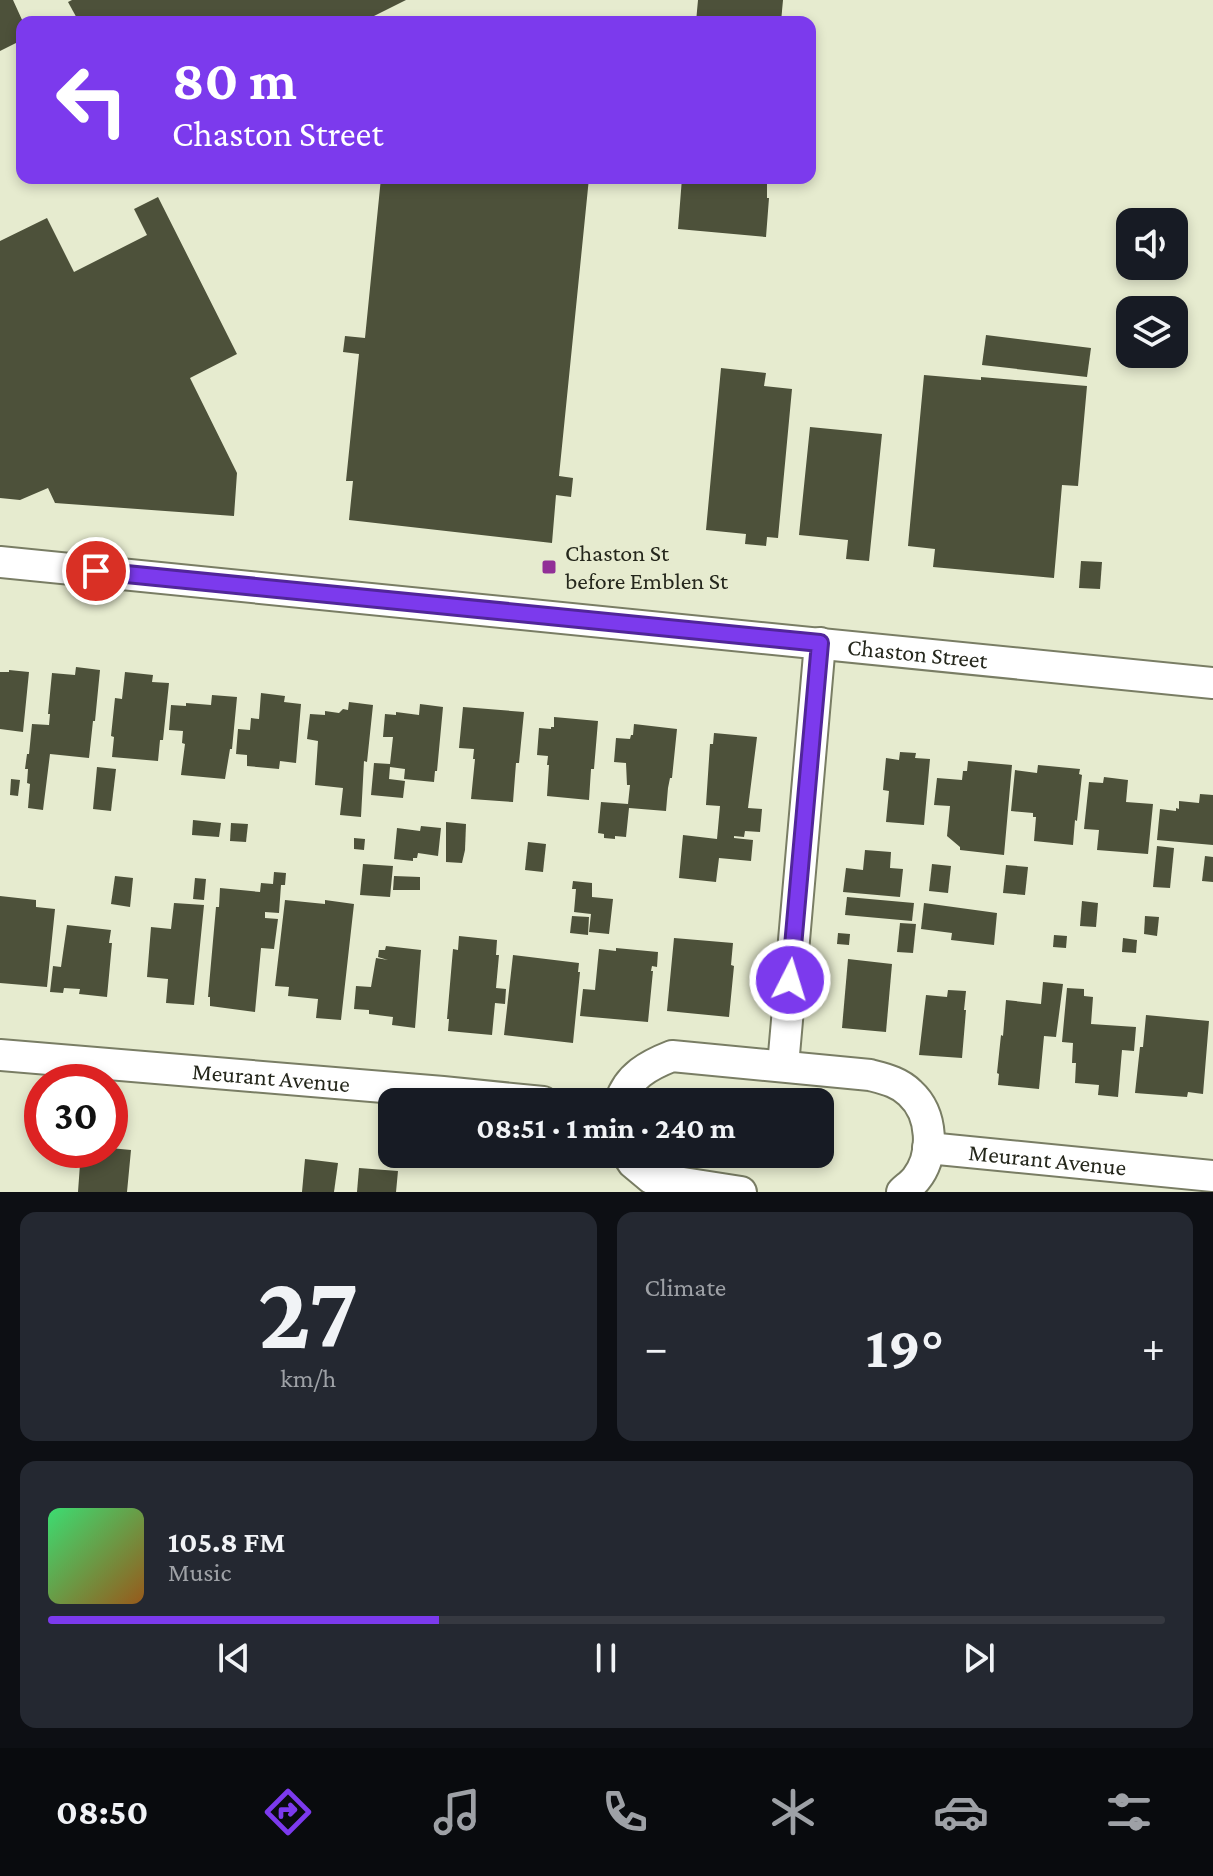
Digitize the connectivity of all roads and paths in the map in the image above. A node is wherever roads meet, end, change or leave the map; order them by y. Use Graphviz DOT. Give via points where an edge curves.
graph roads {
  1 [pos="0,562"];
  2 [pos="820,643"];
  3 [pos="1213,683"];
  4 [pos="0,1055"];
  5 [pos="783,1066"];
  6 [pos="403,1088"];
  7 [pos="627,1088"];
  8 [pos="928,1148"];
  9 [pos="639,1168"];
  10 [pos="1213,1176"];
  11 [pos="741,1192"];
  12 [pos="902,1192"];
  1 -- 2 [label="street, Chaston Street"];
  2 -- 3 [label="street, Chaston Street"];
  2 -- 5 [label="street"];
  4 -- 6 [label="street, Meurant Avenue"];
  5 -- 7 [label="street" via="672,1056 651,1064"];
  5 -- 8 [label="street" via="892,1081 911,1093 924,1112"];
  8 -- 10 [label="street, Meurant Avenue"];
  8 -- 12 [label="street" via="916,1179"];
  9 -- 11 [label="street" via="651,1178"];
}
